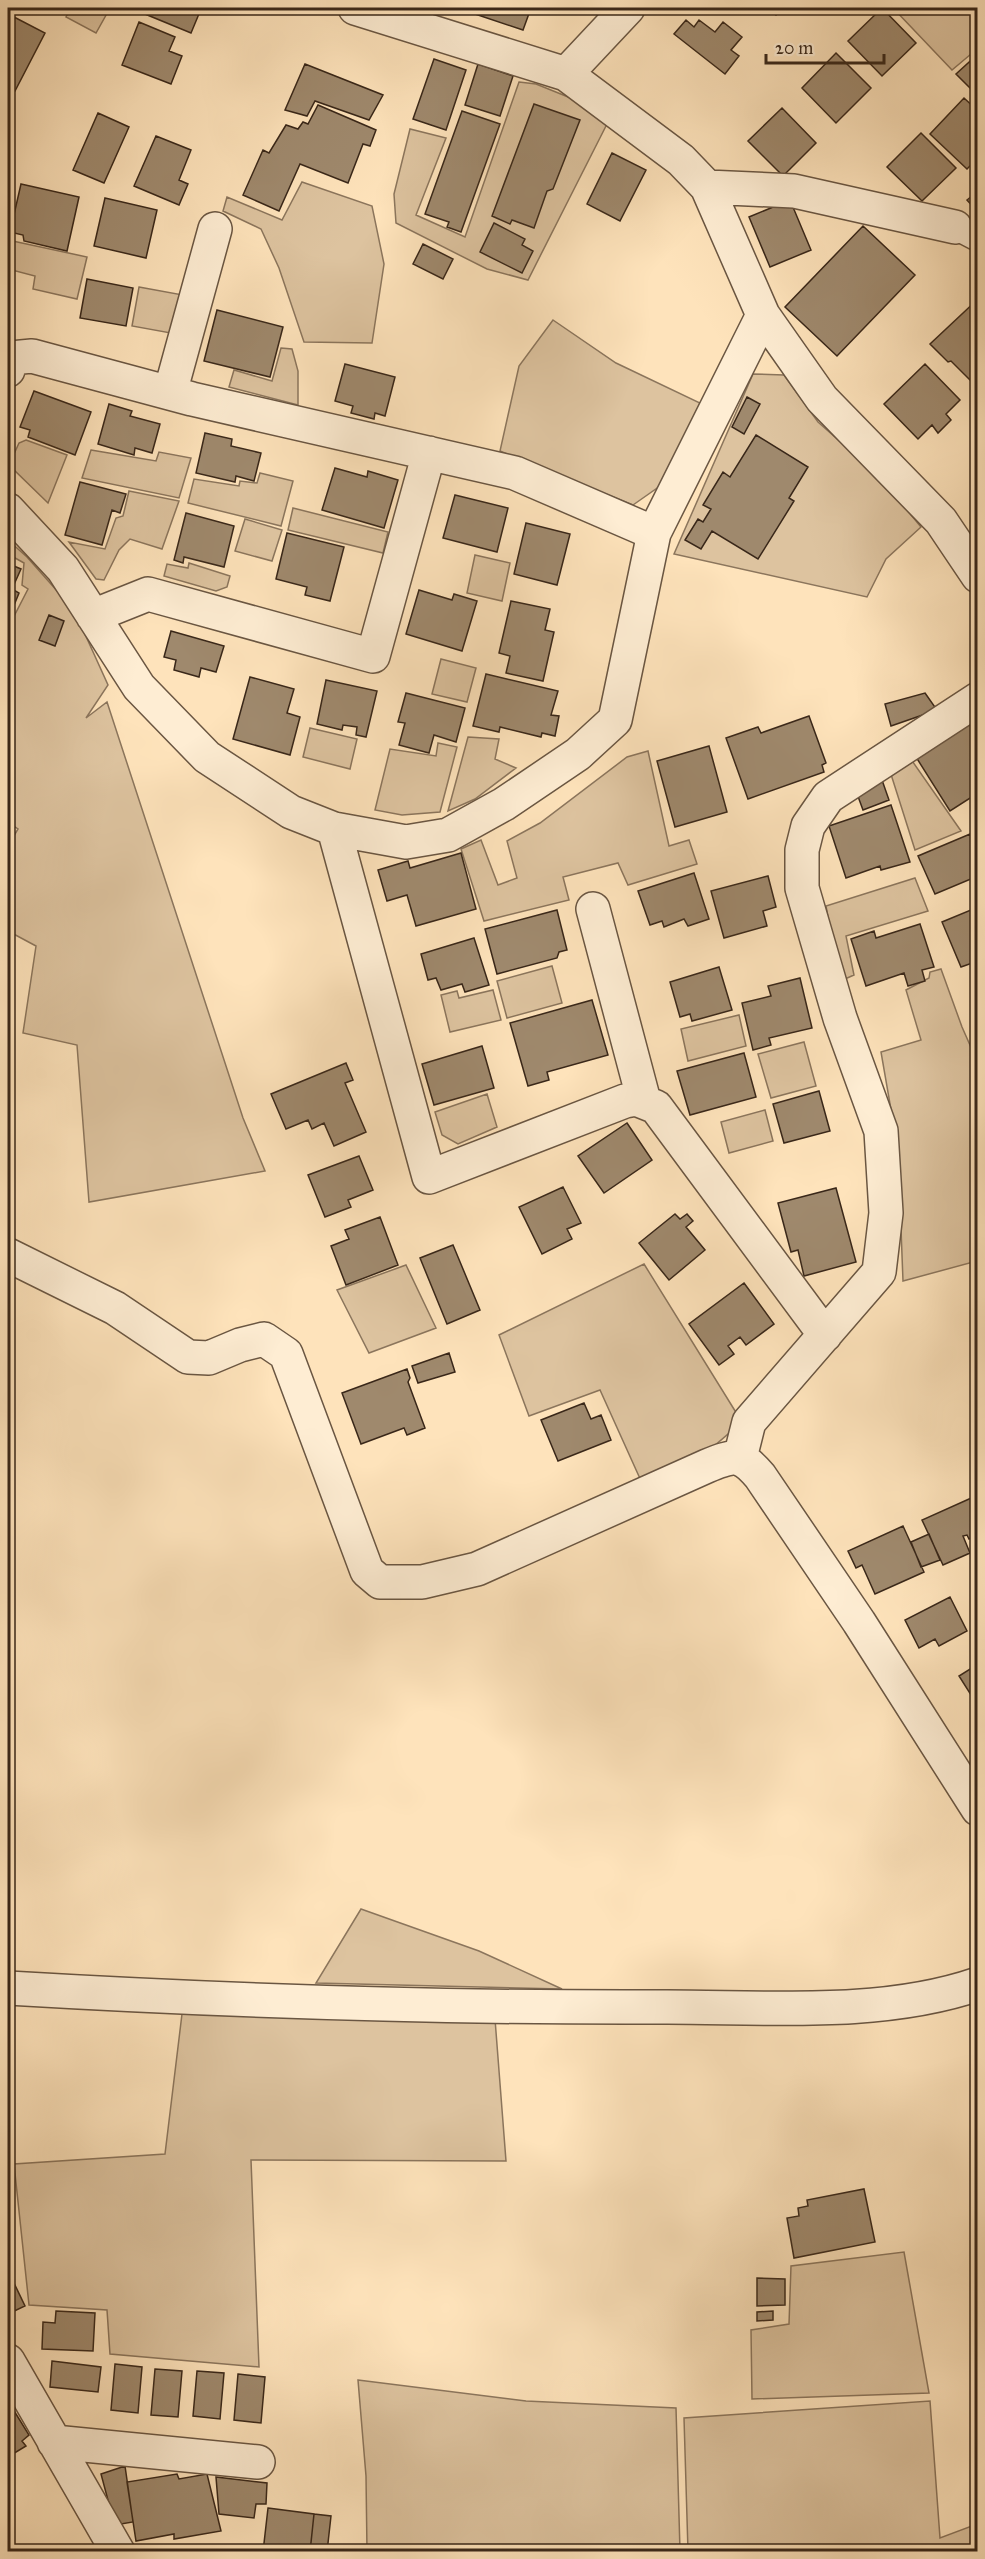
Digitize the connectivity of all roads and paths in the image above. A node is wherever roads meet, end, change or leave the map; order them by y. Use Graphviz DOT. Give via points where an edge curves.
graph roads {
  1 [pos="355,8"];
  2 [pos="628,8"];
  3 [pos="566,74"];
  4 [pos="706,187"];
  5 [pos="216,229"];
  6 [pos="966,233"];
  7 [pos="763,315"];
  8 [pos="8,370"];
  9 [pos="170,393"];
  10 [pos="429,453"];
  11 [pos="8,510"];
  12 [pos="654,533"];
  13 [pos="978,576"];
  14 [pos="93,616"];
  15 [pos="978,699"];
  16 [pos="334,829"];
  17 [pos="592,909"];
  18 [pos="644,1101"];
  19 [pos="8,1255"];
  20 [pos="825,1335"];
  21 [pos="740,1458"];
  22 [pos="978,1809"];
  23 [pos="978,1984"];
  24 [pos="8,1988"];
  25 [pos="8,2361"];
  26 [pos="54,2442"];
  27 [pos="258,2462"];
  28 [pos="118,2552"];
  1 -- 3 [label="street"];
  2 -- 3 [label="street"];
  3 -- 4 [label="street" via="681,160"];
  4 -- 6 [label="street" via="794,191"];
  4 -- 7 [label="street"];
  5 -- 9 [label="street"];
  7 -- 12 [label="street"];
  7 -- 13 [label="street" via="822,399 941,521"];
  8 -- 9 [label="street" via="11,358 32,356"];
  9 -- 10 [label="street"];
  10 -- 12 [label="street" via="515,473"];
  10 -- 14 [label="street" via="374,656 148,594"];
  11 -- 14 [label="street" via="63,569"];
  12 -- 16 [label="street" via="615,720 578,754 504,804 448,834 406,842"];
  14 -- 16 [label="street" via="139,687 207,757 291,812"];
  15 -- 20 [label="street" via="828,797 808,826 802,850 802,888 840,1018 881,1131 886,1214 879,1272"];
  16 -- 18 [label="street" via="429,1177 625,1101"];
  17 -- 18 [label="street"];
  18 -- 20 [label="street" via="656,1107"];
  19 -- 21 [label="street" via="115,1308 188,1357 209,1358 264,1340 286,1354 368,1571 380,1582 422,1582 477,1569 707,1466 733,1456"];
  20 -- 21 [label="street" via="749,1422"];
  21 -- 22 [label="street" via="760,1476"];
  23 -- 24 [label="street" via="944,1995 852,2006 568,2008"];
  25 -- 26 [label="street"];
  26 -- 27 [label="street"];
  26 -- 28 [label="street"];
}
